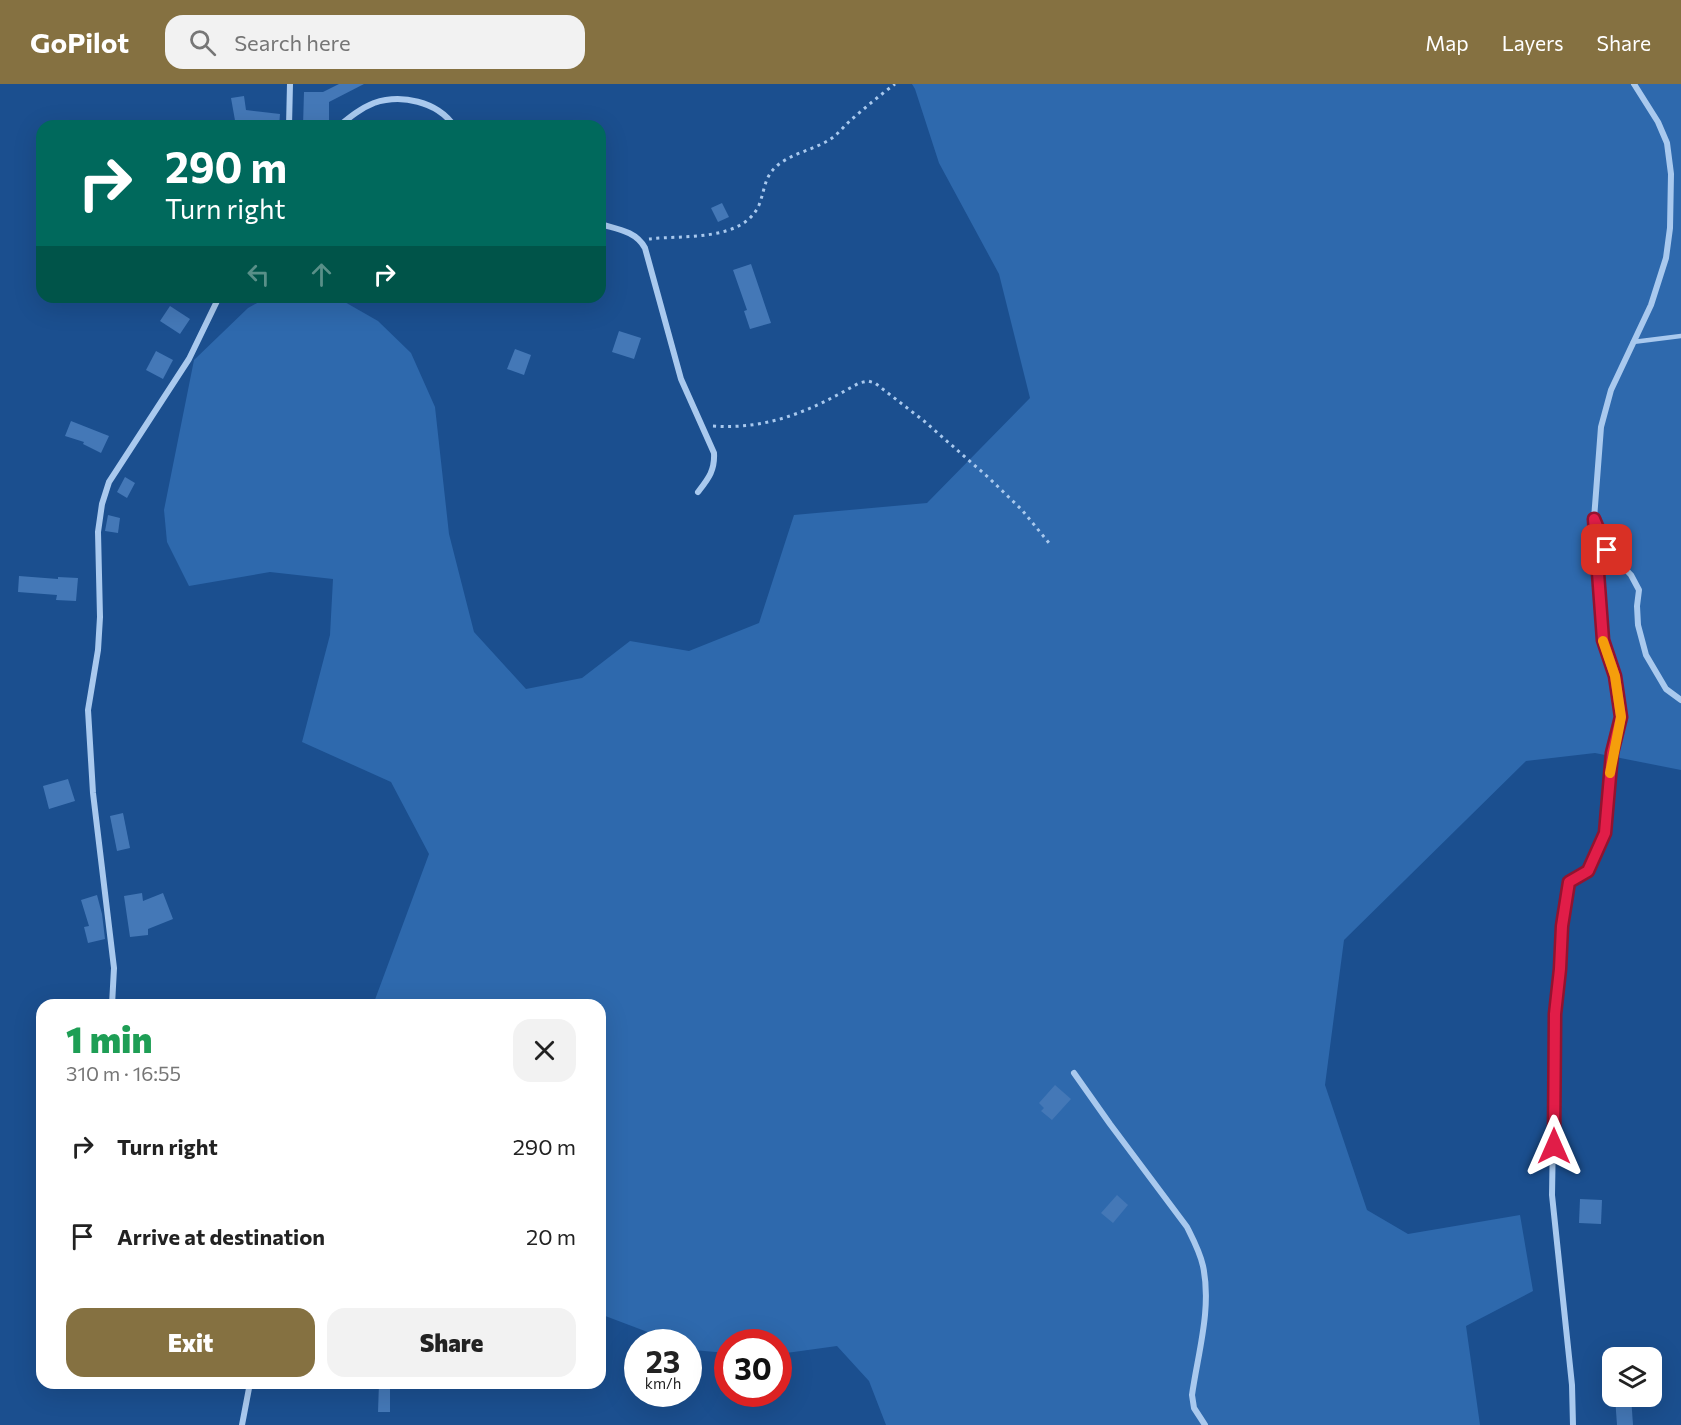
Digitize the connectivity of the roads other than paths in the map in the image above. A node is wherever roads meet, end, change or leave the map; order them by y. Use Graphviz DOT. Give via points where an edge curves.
graph roads {
  1 [pos="290,84"];
  2 [pos="1634,84"];
  3 [pos="289,120"];
  4 [pos="346,120"];
  5 [pos="450,120"];
  6 [pos="606,226"];
  7 [pos="216,303"];
  8 [pos="1681,336"];
  9 [pos="1633,342"];
  10 [pos="698,492"];
  11 [pos="1594,519"];
  12 [pos="1681,700"];
  13 [pos="112,999"];
  14 [pos="1074,1073"];
  15 [pos="249,1389"];
  16 [pos="242,1425"];
  17 [pos="1204,1425"];
  18 [pos="1573,1425"];
  1 -- 3 [label="street"];
  2 -- 9 [label="street" via="1667,143 1671,174 1666,258 1652,304"];
  4 -- 5 [label="street" via="373,103 407,99 423,103"];
  6 -- 10 [label="street" via="636,236 645,248 681,379 714,453 715,466"];
  7 -- 13 [label="street" via="189,359 109,482 98,532 100,617 88,710 93,793 114,968"];
  8 -- 9 [label="lane"];
  9 -- 11 [label="street" via="1611,390 1601,427"];
  11 -- 12 [label="street" via="1607,550 1631,575 1639,590 1638,626 1646,655 1666,689"];
  11 -- 18 [label="street" via="1603,640 1615,676 1621,717 1612,753 1605,833 1588,871 1569,882 1555,1014 1552,1196"];
  14 -- 17 [label="street" via="1187,1227 1196,1246 1203,1266 1205,1313 1192,1395"];
  15 -- 16 [label="street"];
}
